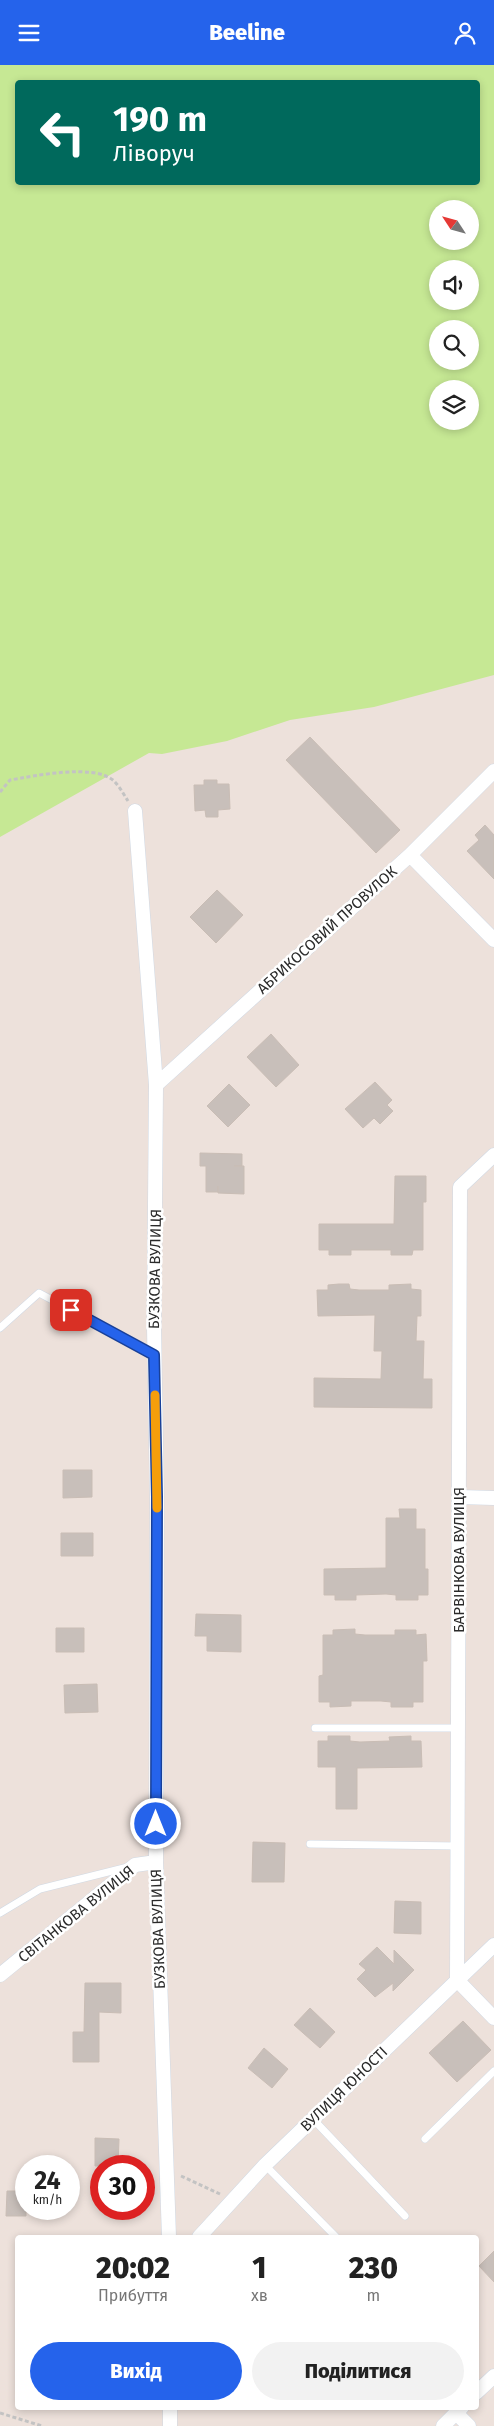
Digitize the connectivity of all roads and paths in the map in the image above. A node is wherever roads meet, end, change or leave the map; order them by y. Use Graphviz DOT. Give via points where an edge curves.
graph roads {
  1 [pos="494,771"];
  2 [pos="0,792"];
  3 [pos="135,811"];
  4 [pos="410,855"];
  5 [pos="494,940"];
  6 [pos="156,1085"];
  7 [pos="494,1155"];
  8 [pos="0,1328"];
  9 [pos="154,1355"];
  10 [pos="460,1497"];
  11 [pos="494,1498"];
  12 [pos="315,1728"];
  13 [pos="458,1728"];
  14 [pos="310,1844"];
  15 [pos="458,1846"];
  16 [pos="156,1863"];
  17 [pos="135,1865"];
  18 [pos="0,1913"];
  19 [pos="494,1945"];
  20 [pos="0,1975"];
  21 [pos="457,1980"];
  22 [pos="494,2017"];
  23 [pos="494,2071"];
  24 [pos="313,2119"];
  25 [pos="425,2139"];
  26 [pos="266,2165"];
  27 [pos="166,2170"];
  28 [pos="233,2200"];
  29 [pos="405,2216"];
  30 [pos="168,2235"];
  31 [pos="200,2235"];
  32 [pos="334,2235"];
  33 [pos="494,2376"];
  34 [pos="479,2390"];
  35 [pos="170,2410"];
  36 [pos="459,2410"];
  37 [pos="0,2413"];
  38 [pos="42,2426"];
  39 [pos="170,2426"];
  40 [pos="443,2426"];
  41 [pos="469,2426"];
  1 -- 4 [label="street, АБРИКОСОВИЙ ПРОВУЛОК"];
  2 -- 3 [label="path" via="10,780 67,771 89,772 114,780"];
  3 -- 6 [label="street, БУЗКОВА ВУЛИЦЯ"];
  4 -- 5 [label="street"];
  4 -- 6 [label="street, АБРИКОСОВИЙ ПРОВУЛОК"];
  6 -- 9 [label="street, БУЗКОВА ВУЛИЦЯ"];
  7 -- 10 [label="street, БАРВІНКОВА ВУЛИЦЯ" via="460,1187"];
  8 -- 9 [label="lane" via="38,1293"];
  9 -- 16 [label="street, БУЗКОВА ВУЛИЦЯ"];
  10 -- 11 [label="street"];
  10 -- 13 [label="street, БАРВІНКОВА ВУЛИЦЯ"];
  12 -- 13 [label="lane"];
  13 -- 15 [label="street, БАРВІНКОВА ВУЛИЦЯ"];
  14 -- 15 [label="lane"];
  15 -- 21 [label="street, БАРВІНКОВА ВУЛИЦЯ"];
  16 -- 17 [label="street, СВІТАНКОВА ВУЛИЦЯ"];
  16 -- 27 [label="street, БУЗКОВА ВУЛИЦЯ"];
  17 -- 18 [label="lane" via="40,1889"];
  17 -- 20 [label="street, СВІТАНКОВА ВУЛИЦЯ"];
  19 -- 21 [label="street, ВУЛИЦЯ ЮНОСТІ"];
  21 -- 22 [label="street"];
  21 -- 24 [label="street, ВУЛИЦЯ ЮНОСТІ"];
  23 -- 25 [label="lane"];
  24 -- 26 [label="street, ВУЛИЦЯ ЮНОСТІ"];
  24 -- 29 [label="lane"];
  26 -- 28 [label="street, ВУЛИЦЯ ЮНОСТІ"];
  26 -- 32 [label="lane"];
  27 -- 28 [label="path"];
  27 -- 30 [label="street, БУЗКОВА ВУЛИЦЯ"];
  28 -- 31 [label="street, ВУЛИЦЯ ЮНОСТІ"];
  33 -- 34 [label="street"];
  35 -- 39 [label="street"];
  36 -- 40 [label="street"];
  36 -- 41 [label="street"];
  37 -- 38 [label="path"];
}
